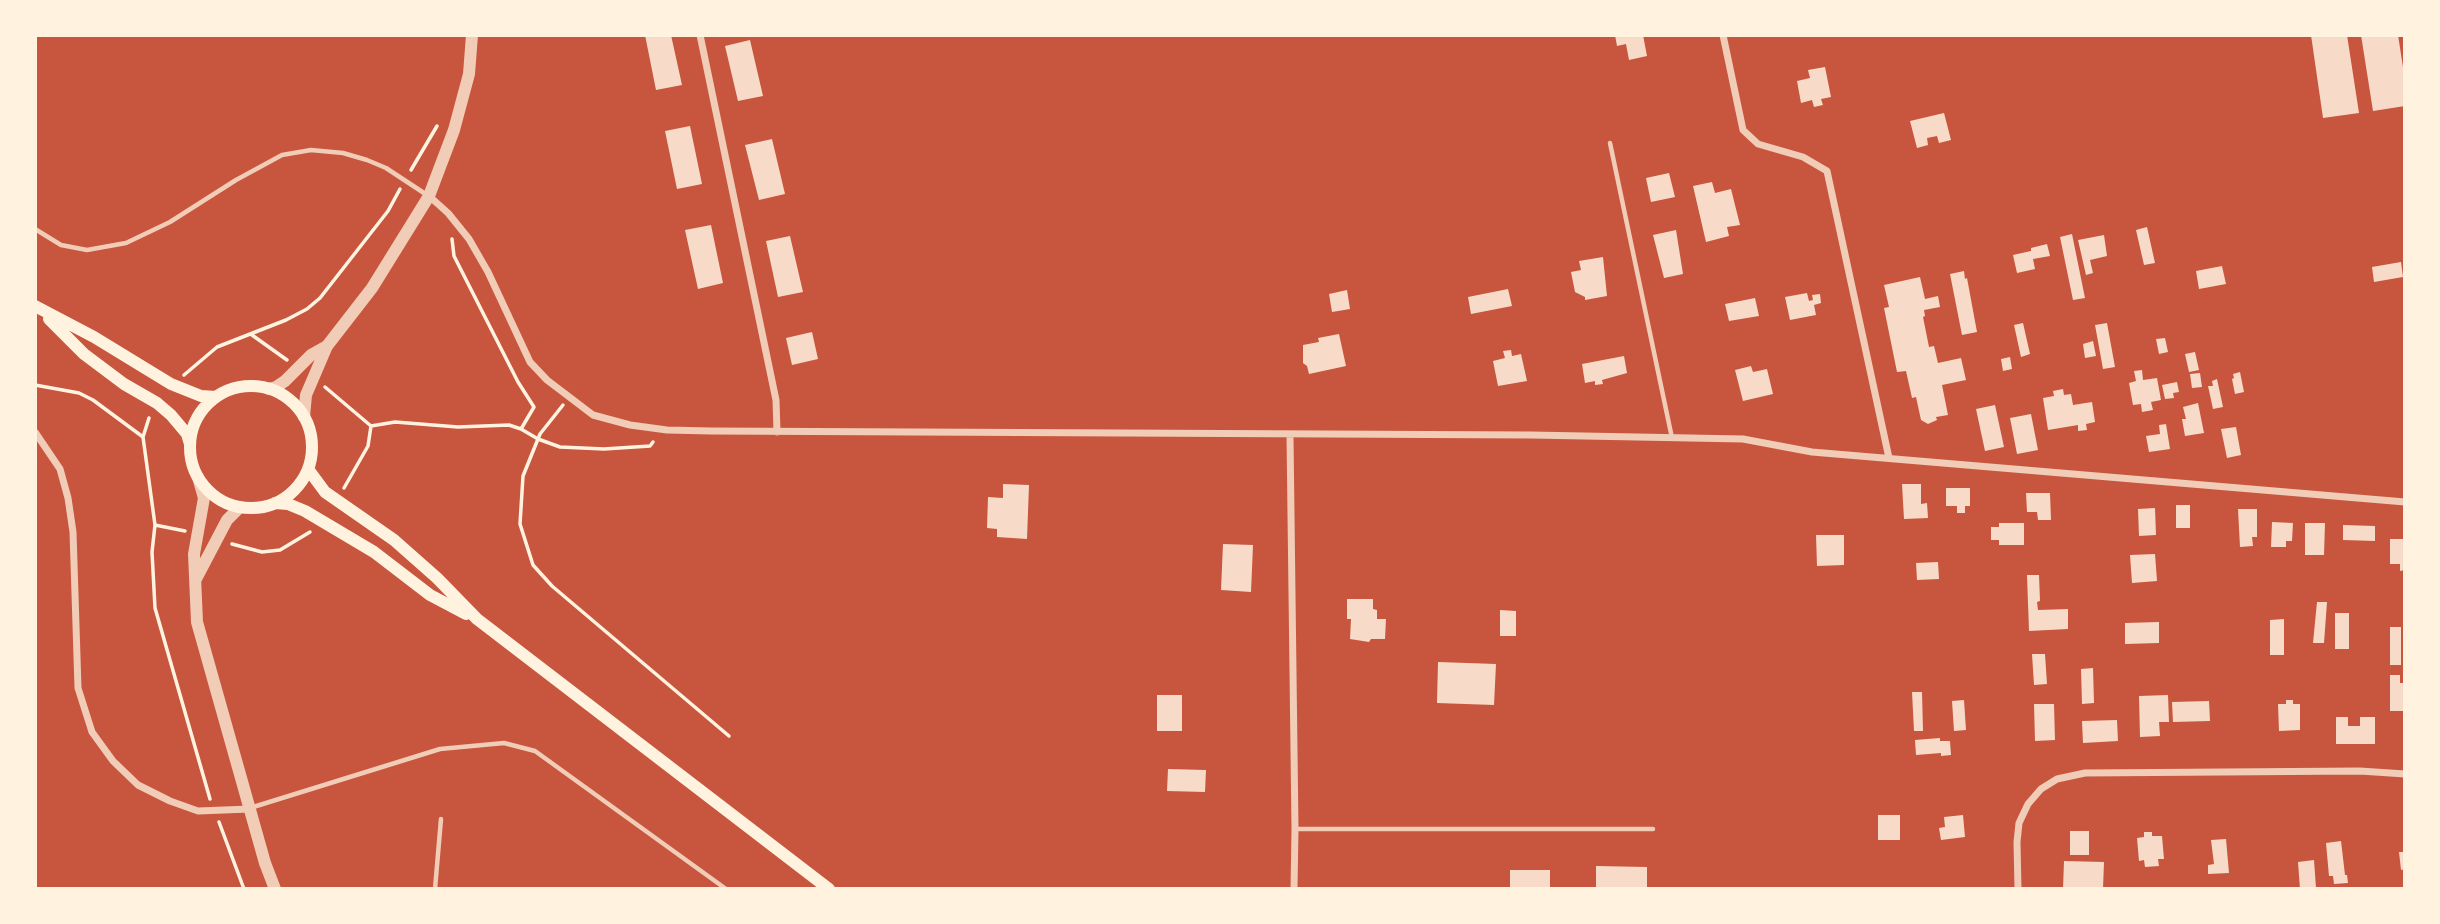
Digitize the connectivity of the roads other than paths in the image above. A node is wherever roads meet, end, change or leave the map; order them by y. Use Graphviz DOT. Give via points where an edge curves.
graph roads {
  1 [pos="472,35"];
  2 [pos="700,35"];
  3 [pos="1723,35"];
  4 [pos="1610,143"];
  5 [pos="429,196"];
  6 [pos="35,229"];
  7 [pos="38,309"];
  8 [pos="327,346"];
  9 [pos="269,389"];
  10 [pos="216,397"];
  11 [pos="304,417"];
  12 [pos="35,432"];
  13 [pos="777,432"];
  14 [pos="1290,436"];
  15 [pos="1673,438"];
  16 [pos="191,444"];
  17 [pos="1889,458"];
  18 [pos="308,469"];
  19 [pos="198,477"];
  20 [pos="2405,502"];
  21 [pos="275,503"];
  22 [pos="240,507"];
  23 [pos="195,580"];
  24 [pos="477,619"];
  25 [pos="2405,774"];
  26 [pos="250,808"];
  27 [pos="441,819"];
  28 [pos="1295,829"];
  29 [pos="1653,830"];
  30 [pos="275,889"];
  31 [pos="435,889"];
  32 [pos="726,889"];
  33 [pos="829,889"];
  34 [pos="1294,889"];
  35 [pos="2018,889"];
  1 -- 5 [label="street" via="469,74"];
  2 -- 13 [label="street" via="776,400"];
  3 -- 17 [label="street" via="1743,130 1758,144 1803,157 1827,171"];
  4 -- 15 [label="lane"];
  5 -- 6 [label="lane" via="386,167 343,153 311,149 282,155 126,243 87,250 61,246"];
  5 -- 8 [label="street" via="372,288"];
  5 -- 13 [label="street" via="469,239 530,362 593,415 667,430"];
  7 -- 10 [label="main road" via="171,384"];
  7 -- 16 [label="main road" via="84,354 157,403 180,424"];
  8 -- 9 [label="street"];
  8 -- 11 [label="street" via="306,395"];
  9 -- 10 [label="main road" via="247,386"];
  9 -- 11 [label="main road" via="289,399"];
  10 -- 16 [label="main road" via="195,423"];
  11 -- 18 [label="main road" via="311,434"];
  12 -- 26 [label="street" via="60,470 68,498 78,688 92,732 138,785 170,801 198,811"];
  13 -- 14 [label="street"];
  14 -- 15 [label="street"];
  14 -- 28 [label="street"];
  15 -- 17 [label="street" via="1743,439 1812,452"];
  16 -- 19 [label="main road"];
  17 -- 20 [label="street"];
  18 -- 21 [label="main road" via="295,490"];
  18 -- 24 [label="main road" via="324,492 394,540"];
  19 -- 22 [label="main road" via="216,496"];
  19 -- 23 [label="street" via="204,506 196,533"];
  21 -- 22 [label="main road"];
  21 -- 24 [label="main road" via="305,511 374,552 430,595"];
  22 -- 23 [label="street" via="227,520"];
  23 -- 26 [label="street" via="197,622"];
  24 -- 33 [label="main road"];
  25 -- 35 [label="street" via="2085,773 2057,779 2028,804 2020,823"];
  26 -- 30 [label="street"];
  26 -- 32 [label="lane" via="440,749 504,743 535,751"];
  27 -- 31 [label="lane"];
  28 -- 29 [label="lane"];
  28 -- 34 [label="street"];
}
